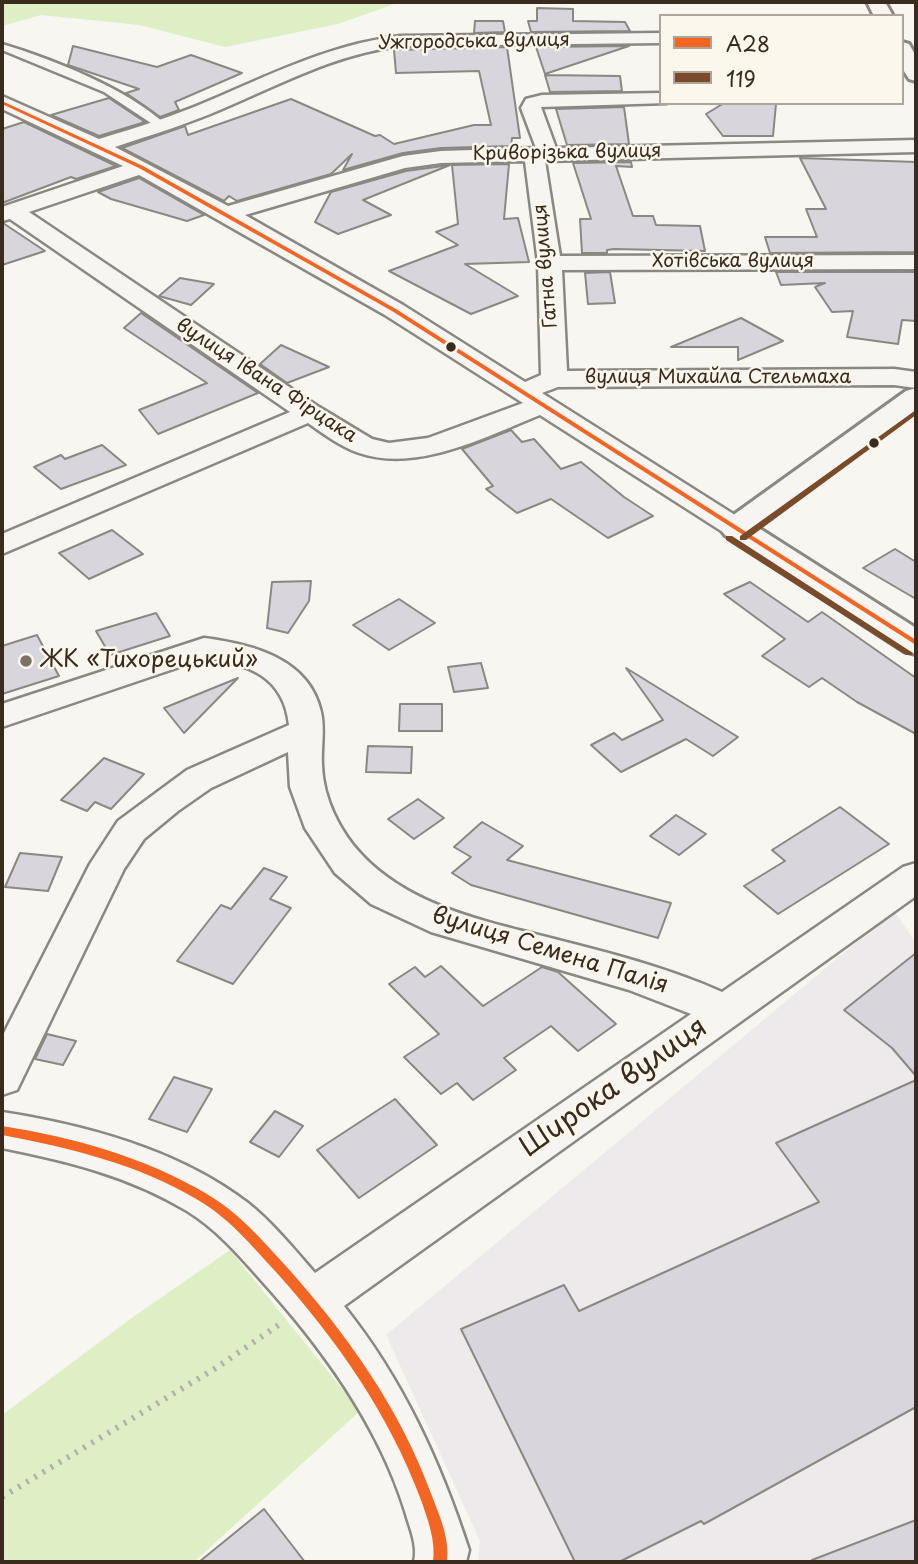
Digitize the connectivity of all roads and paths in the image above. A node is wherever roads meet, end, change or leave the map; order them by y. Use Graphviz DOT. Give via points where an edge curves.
graph roads {
  1 [pos="659,38"];
  2 [pos="2,47"];
  3 [pos="904,52"];
  4 [pos="916,75"];
  5 [pos="659,99"];
  6 [pos="2,102"];
  7 [pos="161,125"];
  8 [pos="916,146"];
  9 [pos="96,147"];
  10 [pos="541,154"];
  11 [pos="141,167"];
  12 [pos="8,213"];
  13 [pos="226,214"];
  14 [pos="916,262"];
  15 [pos="550,263"];
  16 [pos="554,379"];
  17 [pos="916,380"];
  18 [pos="916,397"];
  19 [pos="532,399"];
  20 [pos="310,413"];
  21 [pos="736,528"];
  22 [pos="2,545"];
  23 [pos="916,643"];
  24 [pos="2,716"];
  25 [pos="307,730"];
  26 [pos="916,877"];
  27 [pos="723,1011"];
  28 [pos="2,1078"];
  29 [pos="2,1130"];
  30 [pos="313,1301"];
  31 [pos="2,1497"];
  32 [pos="440,1562"];
  1 -- 7 [label="street, Ужгородська вулиця" via="364,45 285,71 241,94"];
  2 -- 7 [label="lane" via="107,90"];
  3 -- 4 [label="street"];
  5 -- 10 [label="street, Гатна вулиця" via="533,103"];
  6 -- 9 [label="street"];
  7 -- 9 [label="street, Ужгородська вулиця"];
  8 -- 10 [label="street, Криворізька вулиця"];
  9 -- 11 [label="street"];
  10 -- 13 [label="street, Криворізька вулиця" via="403,162"];
  10 -- 15 [label="street, Гатна вулиця"];
  11 -- 12 [label="street"];
  11 -- 13 [label="street"];
  12 -- 20 [label="street, вулиця Івана Фірцака"];
  13 -- 19 [label="street" via="394,310"];
  14 -- 15 [label="street, Хотівська вулиця"];
  15 -- 16 [label="street, Гатна вулиця"];
  16 -- 17 [label="street, вулиця Михайла Стельмаха"];
  16 -- 19 [label="street, вулиця Михайла Стельмаха"];
  18 -- 21 [label="street"];
  19 -- 20 [label="street, вулиця Івана Фірцака" via="463,435 390,452 354,441"];
  19 -- 21 [label="street"];
  20 -- 22 [label="street"];
  21 -- 23 [label="street"];
  24 -- 25 [label="street, вулиця Семена Палія" via="204,648 229,650 261,661 290,679 304,708"];
  25 -- 27 [label="street, вулиця Семена Палія" via="304,772 318,822 358,874 387,896 438,920 690,993"];
  25 -- 28 [label="street" via="199,779 131,831 108,864"];
  26 -- 27 [label="street, Широка вулиця"];
  27 -- 30 [label="street, Широка вулиця"];
  29 -- 30 [label="street" via="107,1154 168,1178 230,1215"];
  30 -- 31 [label="path" via="216,1368"];
  30 -- 32 [label="street" via="383,1405 415,1466 443,1550"];
}
